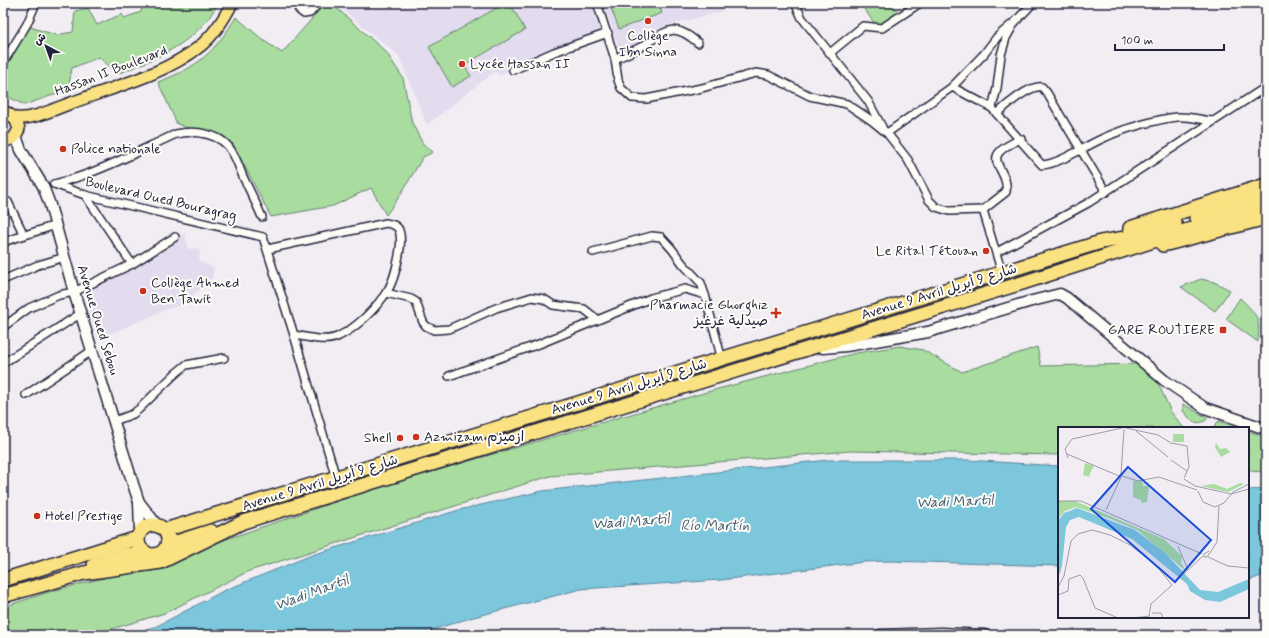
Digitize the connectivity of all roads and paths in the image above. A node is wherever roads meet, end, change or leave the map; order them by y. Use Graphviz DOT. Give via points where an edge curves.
graph roads {
  1 [pos="36,3"];
  2 [pos="232,3"];
  3 [pos="296,3"];
  4 [pos="319,3"];
  5 [pos="598,3"];
  6 [pos="795,3"];
  7 [pos="920,3"];
  8 [pos="1033,3"];
  9 [pos="1015,22"];
  10 [pos="608,33"];
  11 [pos="698,43"];
  12 [pos="830,53"];
  13 [pos="615,59"];
  14 [pos="3,63"];
  15 [pos="513,70"];
  16 [pos="952,87"];
  17 [pos="1266,87"];
  18 [pos="992,108"];
  19 [pos="3,113"];
  20 [pos="998,114"];
  21 [pos="1213,121"];
  22 [pos="15,130"];
  23 [pos="885,131"];
  24 [pos="1021,139"];
  25 [pos="1080,150"];
  26 [pos="54,184"];
  27 [pos="1266,185"];
  28 [pos="43,186"];
  29 [pos="1106,192"];
  30 [pos="85,195"];
  31 [pos="1266,196"];
  32 [pos="8,202"];
  33 [pos="1266,205"];
  34 [pos="983,210"];
  35 [pos="262,217"];
  36 [pos="1266,218"];
  37 [pos="56,225"];
  38 [pos="24,235"];
  39 [pos="175,237"];
  40 [pos="3,242"];
  41 [pos="1101,242"];
  42 [pos="268,249"];
  43 [pos="593,252"];
  44 [pos="997,252"];
  45 [pos="1114,253"];
  46 [pos="65,257"];
  47 [pos="132,264"];
  48 [pos="1002,273"];
  49 [pos="3,280"];
  50 [pos="74,292"];
  51 [pos="386,293"];
  52 [pos="705,295"];
  53 [pos="80,314"];
  54 [pos="598,320"];
  55 [pos="3,327"];
  56 [pos="294,335"];
  57 [pos="811,348"];
  58 [pos="93,350"];
  59 [pos="224,358"];
  60 [pos="722,360"];
  61 [pos="3,363"];
  62 [pos="449,376"];
  63 [pos="26,395"];
  64 [pos="114,421"];
  65 [pos="1266,429"];
  66 [pos="336,478"];
  67 [pos="139,502"];
  68 [pos="243,522"];
  69 [pos="161,528"];
  70 [pos="139,535"];
  71 [pos="167,545"];
  72 [pos="145,552"];
  73 [pos="60,579"];
  74 [pos="3,580"];
  75 [pos="3,596"];
  76 [pos="880,635"];
  77 [pos="984,635"];
  1 -- 14 [label="street" via="28,24"];
  2 -- 22 [label="main road, Hassan II Boulevard" via="213,32 187,56"];
  3 -- 4 [label="street" via="304,14 310,13"];
  5 -- 10 [label="street"];
  6 -- 12 [label="street" via="802,18"];
  7 -- 12 [label="street" via="882,28 863,26"];
  8 -- 9 [label="street"];
  9 -- 16 [label="street" via="997,37"];
  9 -- 18 [label="street" via="1003,45"];
  10 -- 13 [label="street"];
  10 -- 15 [label="street"];
  11 -- 13 [label="street" via="681,30 668,30"];
  12 -- 23 [label="street" via="868,101"];
  13 -- 23 [label="street" via="621,88 632,98 646,99 702,88 740,76 762,74 779,79 810,96 847,104"];
  16 -- 18 [label="street"];
  16 -- 23 [label="street"];
  17 -- 21 [label="street"];
  18 -- 20 [label="street"];
  19 -- 22 [label="main road" via="7,113"];
  20 -- 24 [label="street"];
  20 -- 25 [label="street" via="1007,104 1036,87 1042,87"];
  21 -- 25 [label="street" via="1178,117 1106,136"];
  21 -- 29 [label="street"];
  22 -- 28 [label="street, Avenue Oued Sebou" via="22,150"];
  23 -- 34 [label="street" via="908,160 929,200 936,207 950,211"];
  24 -- 25 [label="street" via="1042,165"];
  24 -- 34 [label="street" via="1010,144 996,157 995,162 1007,186 1006,192"];
  25 -- 29 [label="street"];
  26 -- 28 [label="street"];
  26 -- 30 [label="street, Boulevard Oued Bouragrag"];
  26 -- 35 [label="street" via="103,168 176,134 188,132 209,135 232,150"];
  27 -- 41 [label="highway" via="1158,219"];
  28 -- 37 [label="street, Avenue Oued Sebou"];
  29 -- 44 [label="street"];
  30 -- 42 [label="street, Boulevard Oued Bouragrag" via="263,237"];
  30 -- 47 [label="street"];
  31 -- 41 [label="highway, Avenue 9 Avril شارع 9 أبريل" via="1158,229"];
  32 -- 38 [label="street"];
  33 -- 45 [label="highway, Avenue 9 Avril شارع 9 أبريل"];
  34 -- 44 [label="street"];
  36 -- 45 [label="highway" via="1182,241"];
  37 -- 38 [label="street"];
  37 -- 46 [label="street, Avenue Oued Sebou"];
  38 -- 40 [label="street"];
  39 -- 47 [label="street"];
  41 -- 48 [label="highway, Avenue 9 Avril شارع 9 أبريل"];
  42 -- 51 [label="street" via="386,223 395,226 400,241 393,280"];
  42 -- 56 [label="street"];
  43 -- 52 [label="street" via="652,236 661,237 701,283"];
  44 -- 48 [label="street"];
  45 -- 57 [label="highway, Avenue 9 Avril شارع 9 أبريل"];
  46 -- 49 [label="street"];
  46 -- 50 [label="street, Avenue Oued Sebou"];
  47 -- 50 [label="street"];
  48 -- 60 [label="highway, Avenue 9 Avril شارع 9 أبريل"];
  50 -- 53 [label="street, Avenue Oued Sebou"];
  50 -- 55 [label="street" via="42,302"];
  51 -- 54 [label="street" via="416,302 423,322 434,330 449,329 496,308 532,297 544,299 553,305 584,309"];
  51 -- 56 [label="street" via="362,319 339,337 327,339"];
  52 -- 54 [label="street" via="685,289 671,292"];
  52 -- 60 [label="street"];
  53 -- 58 [label="street, Avenue Oued Sebou"];
  53 -- 61 [label="street"];
  54 -- 62 [label="street"];
  56 -- 66 [label="street"];
  57 -- 65 [label="street" via="846,346 928,332 1060,294 1164,380 1205,408"];
  57 -- 68 [label="highway, Avenue 9 Avril شارع 9 أبريل"];
  58 -- 63 [label="street"];
  58 -- 64 [label="street, Avenue Oued Sebou"];
  59 -- 64 [label="street" via="186,365 133,414"];
  60 -- 66 [label="highway, Avenue 9 Avril شارع 9 أبريل"];
  64 -- 67 [label="street, Avenue Oued Sebou"];
  66 -- 69 [label="highway, Avenue 9 Avril شارع 9 أبريل"];
  67 -- 69 [label="street, Avenue Oued Sebou"];
  67 -- 70 [label="street, Avenue Oued Sebou"];
  68 -- 71 [label="highway"];
  68 -- 73 [label="highway, Avenue 9 Avril شارع 9 أبريل" via="161,562"];
  69 -- 70 [label="highway" via="150,525"];
  69 -- 71 [label="highway" via="167,535"];
  70 -- 72 [label="highway" via="138,544"];
  70 -- 74 [label="highway"];
  71 -- 72 [label="highway" via="158,554"];
  72 -- 73 [label="highway" via="85,568"];
  73 -- 75 [label="highway, Avenue 9 Avril شارع 9 أبريل"];
  76 -- 77 [label="street"];
}
